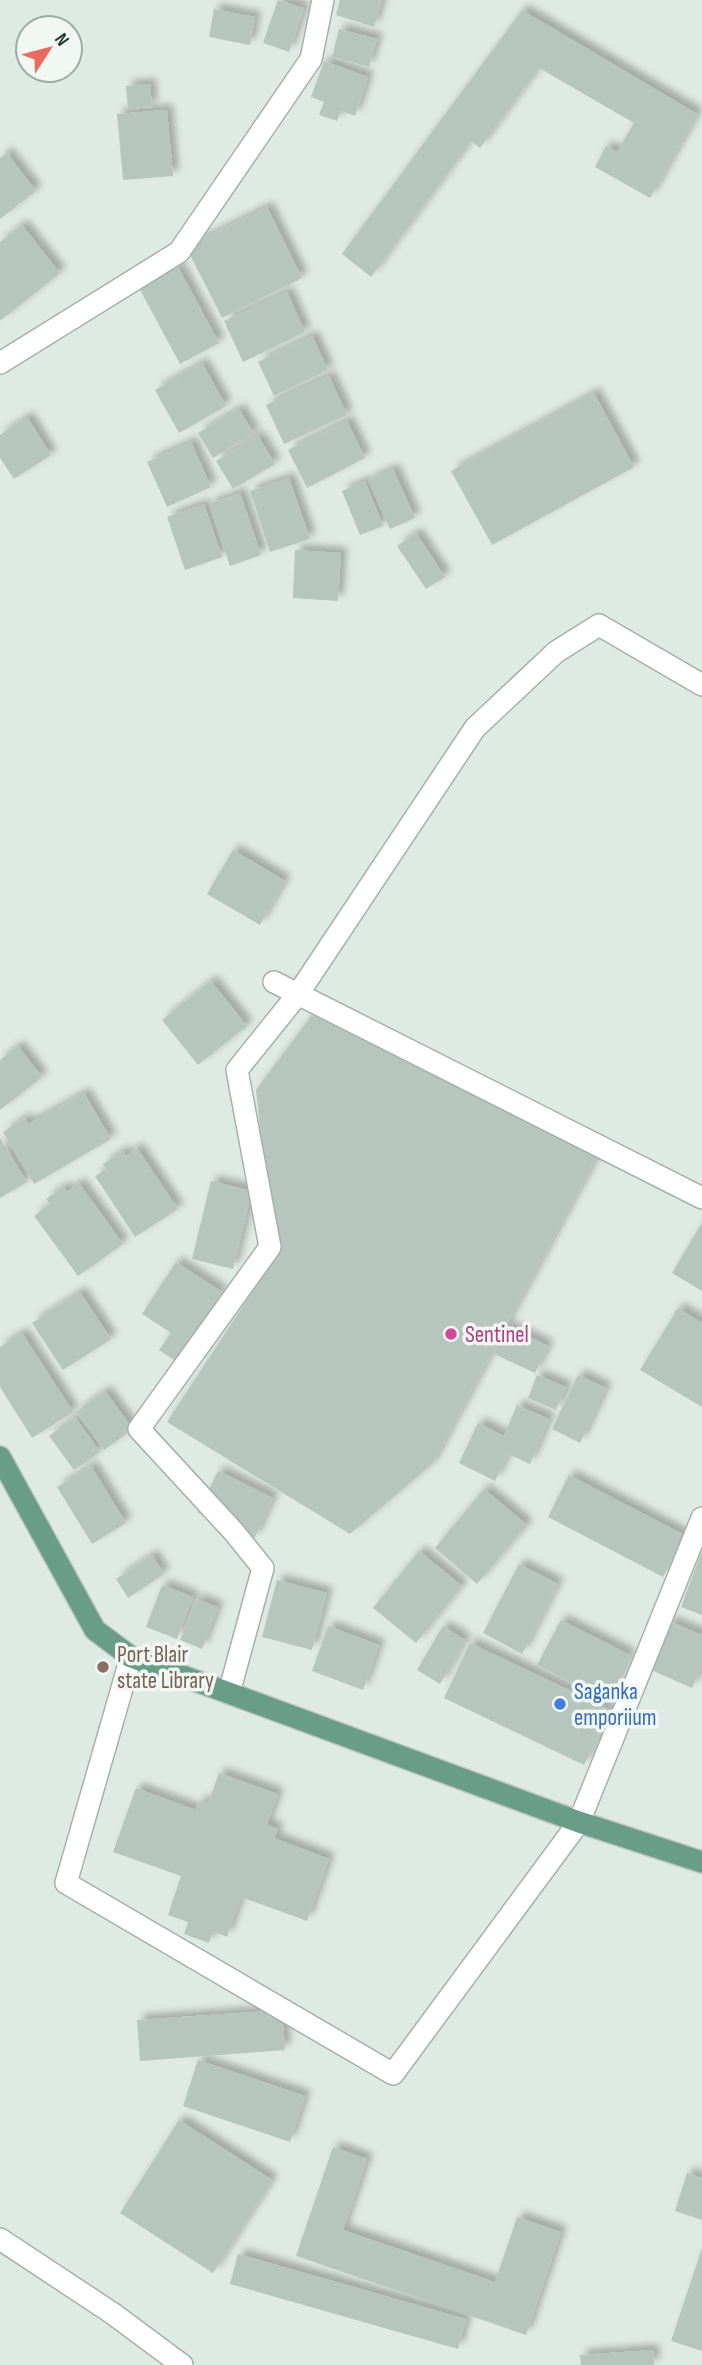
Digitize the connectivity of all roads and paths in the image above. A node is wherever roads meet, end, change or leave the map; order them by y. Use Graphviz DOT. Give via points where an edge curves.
graph roads {
  1 [pos="323,0"];
  2 [pos="0,363"];
  3 [pos="702,685"];
  4 [pos="274,982"];
  5 [pos="298,994"];
  6 [pos="702,1198"];
  7 [pos="0,1457"];
  8 [pos="702,1518"];
  9 [pos="131,1657"];
  10 [pos="229,1693"];
  11 [pos="579,1822"];
  12 [pos="702,1862"];
  13 [pos="0,2239"];
  14 [pos="182,2365"];
  1 -- 2 [label="street" via="311,59 179,252"];
  3 -- 5 [label="street" via="598,625 556,652 475,728"];
  4 -- 5 [label="street"];
  5 -- 6 [label="street"];
  5 -- 10 [label="street" via="237,1070 270,1247 139,1429 263,1568"];
  7 -- 9 [label="main road" via="95,1630"];
  8 -- 11 [label="street"];
  9 -- 10 [label="main road"];
  9 -- 11 [label="street" via="66,1883 393,2074"];
  10 -- 11 [label="main road"];
  11 -- 12 [label="main road"];
  13 -- 14 [label="street"];
}
